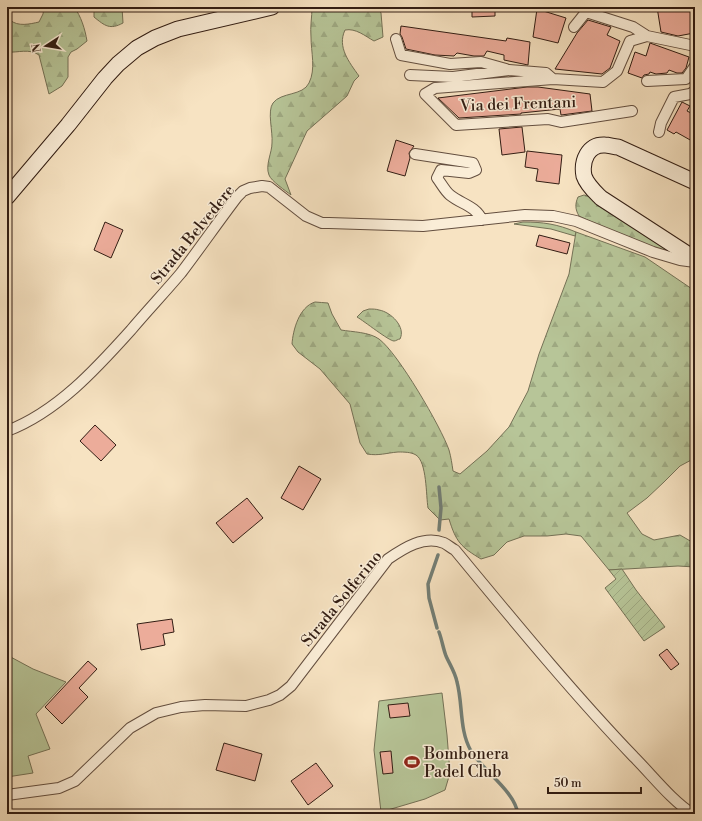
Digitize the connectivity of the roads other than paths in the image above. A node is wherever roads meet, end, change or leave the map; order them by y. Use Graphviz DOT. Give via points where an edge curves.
graph roads {
  1 [pos="272,7"];
  2 [pos="574,27"];
  3 [pos="647,36"];
  4 [pos="396,39"];
  5 [pos="695,46"];
  6 [pos="695,66"];
  7 [pos="510,70"];
  8 [pos="410,75"];
  9 [pos="553,79"];
  10 [pos="647,81"];
  11 [pos="695,91"];
  12 [pos="632,111"];
  13 [pos="659,132"];
  14 [pos="415,154"];
  15 [pos="695,182"];
  16 [pos="7,197"];
  17 [pos="482,220"];
  18 [pos="695,259"];
  19 [pos="695,262"];
  20 [pos="7,431"];
  21 [pos="7,795"];
  22 [pos="693,814"];
  1 -- 16 [label="main road" via="178,29 138,48 105,78"];
  2 -- 3 [label="street" via="586,12 633,28"];
  3 -- 5 [label="street"];
  3 -- 9 [label="street, Via dei Frentani" via="630,41 617,71 603,82"];
  4 -- 7 [label="street, Via dei Frentani" via="402,55 450,64 481,62"];
  6 -- 10 [label="street" via="686,79"];
  7 -- 8 [label="street, Via dei Frentani" via="453,77"];
  7 -- 9 [label="street, Via dei Frentani" via="546,73"];
  9 -- 12 [label="street, Via dei Frentani" via="435,88 425,94 456,125 548,119 561,122"];
  11 -- 13 [label="street" via="674,97 661,122"];
  14 -- 17 [label="street" via="473,163 476,170 469,173 441,170 437,178 449,195 466,203 480,214"];
  15 -- 18 [label="main road" via="618,147 604,145 594,148 586,154 583,162 584,176 602,198"];
  17 -- 19 [label="street, Strada Belvedere" via="531,214 576,220 653,252"];
  17 -- 20 [label="street, Strada Belvedere" via="410,227 322,223 306,216 269,187 262,186 243,191 164,293 115,348 65,396 43,412"];
  21 -- 22 [label="street, Strada Solferino" via="59,788 75,781 130,728 156,713 180,707 205,705 246,706 280,695 291,686 388,559 416,543 432,541 444,543 455,550 557,672 641,764"];
}
